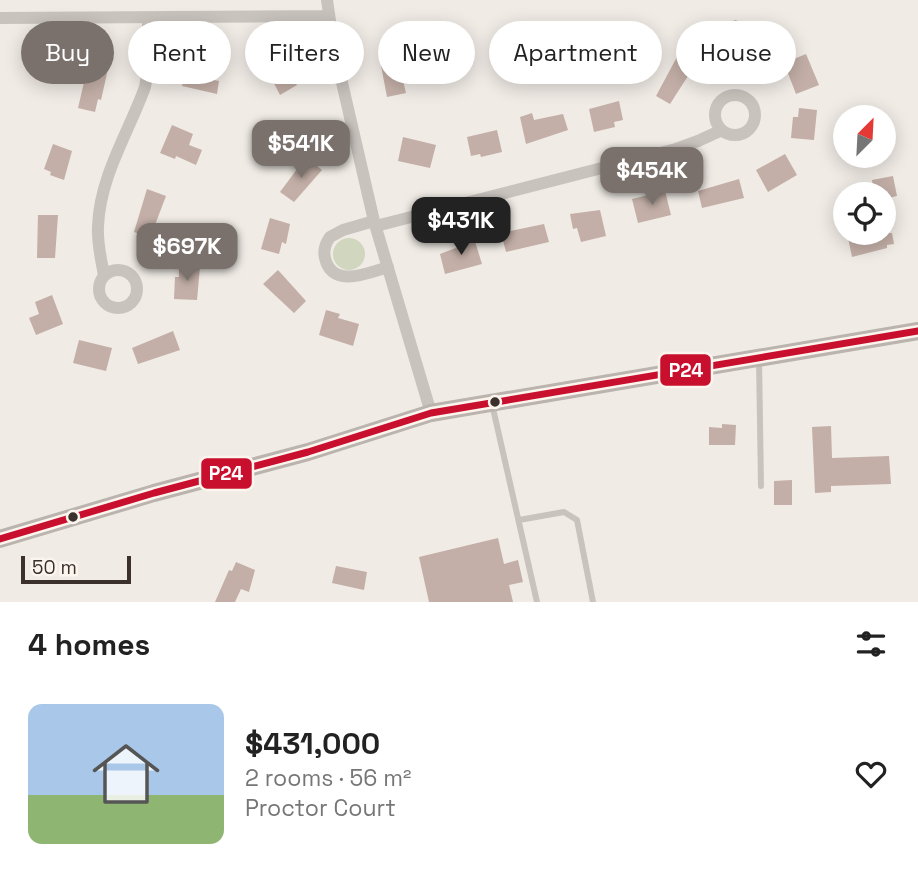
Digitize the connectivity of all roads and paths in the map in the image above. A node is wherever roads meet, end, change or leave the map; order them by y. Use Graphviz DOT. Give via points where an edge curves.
graph roads {
  1 [pos="327,0"];
  2 [pos="328,16"];
  3 [pos="0,18"];
  4 [pos="148,18"];
  5 [pos="722,130"];
  6 [pos="375,223"];
  7 [pos="388,267"];
  8 [pos="104,275"];
  9 [pos="918,331"];
  10 [pos="759,357"];
  11 [pos="492,402"];
  12 [pos="431,413"];
  13 [pos="761,486"];
  14 [pos="519,520"];
  15 [pos="0,539"];
  16 [pos="537,602"];
  17 [pos="593,602"];
  1 -- 2 [label="street"];
  2 -- 4 [label="street"];
  2 -- 6 [label="street"];
  3 -- 4 [label="street"];
  4 -- 8 [label="street" via="145,87 107,176 100,207"];
  5 -- 6 [label="street" via="676,149"];
  6 -- 7 [label="street"];
  6 -- 7 [label="street" via="330,237 325,261 335,274 346,277"];
  7 -- 12 [label="street"];
  9 -- 10 [label="main road"];
  10 -- 11 [label="main road"];
  10 -- 13 [label="lane"];
  11 -- 12 [label="main road"];
  11 -- 14 [label="lane"];
  12 -- 15 [label="main road"];
  14 -- 16 [label="lane"];
  14 -- 17 [label="lane" via="564,512 577,520"];
}
